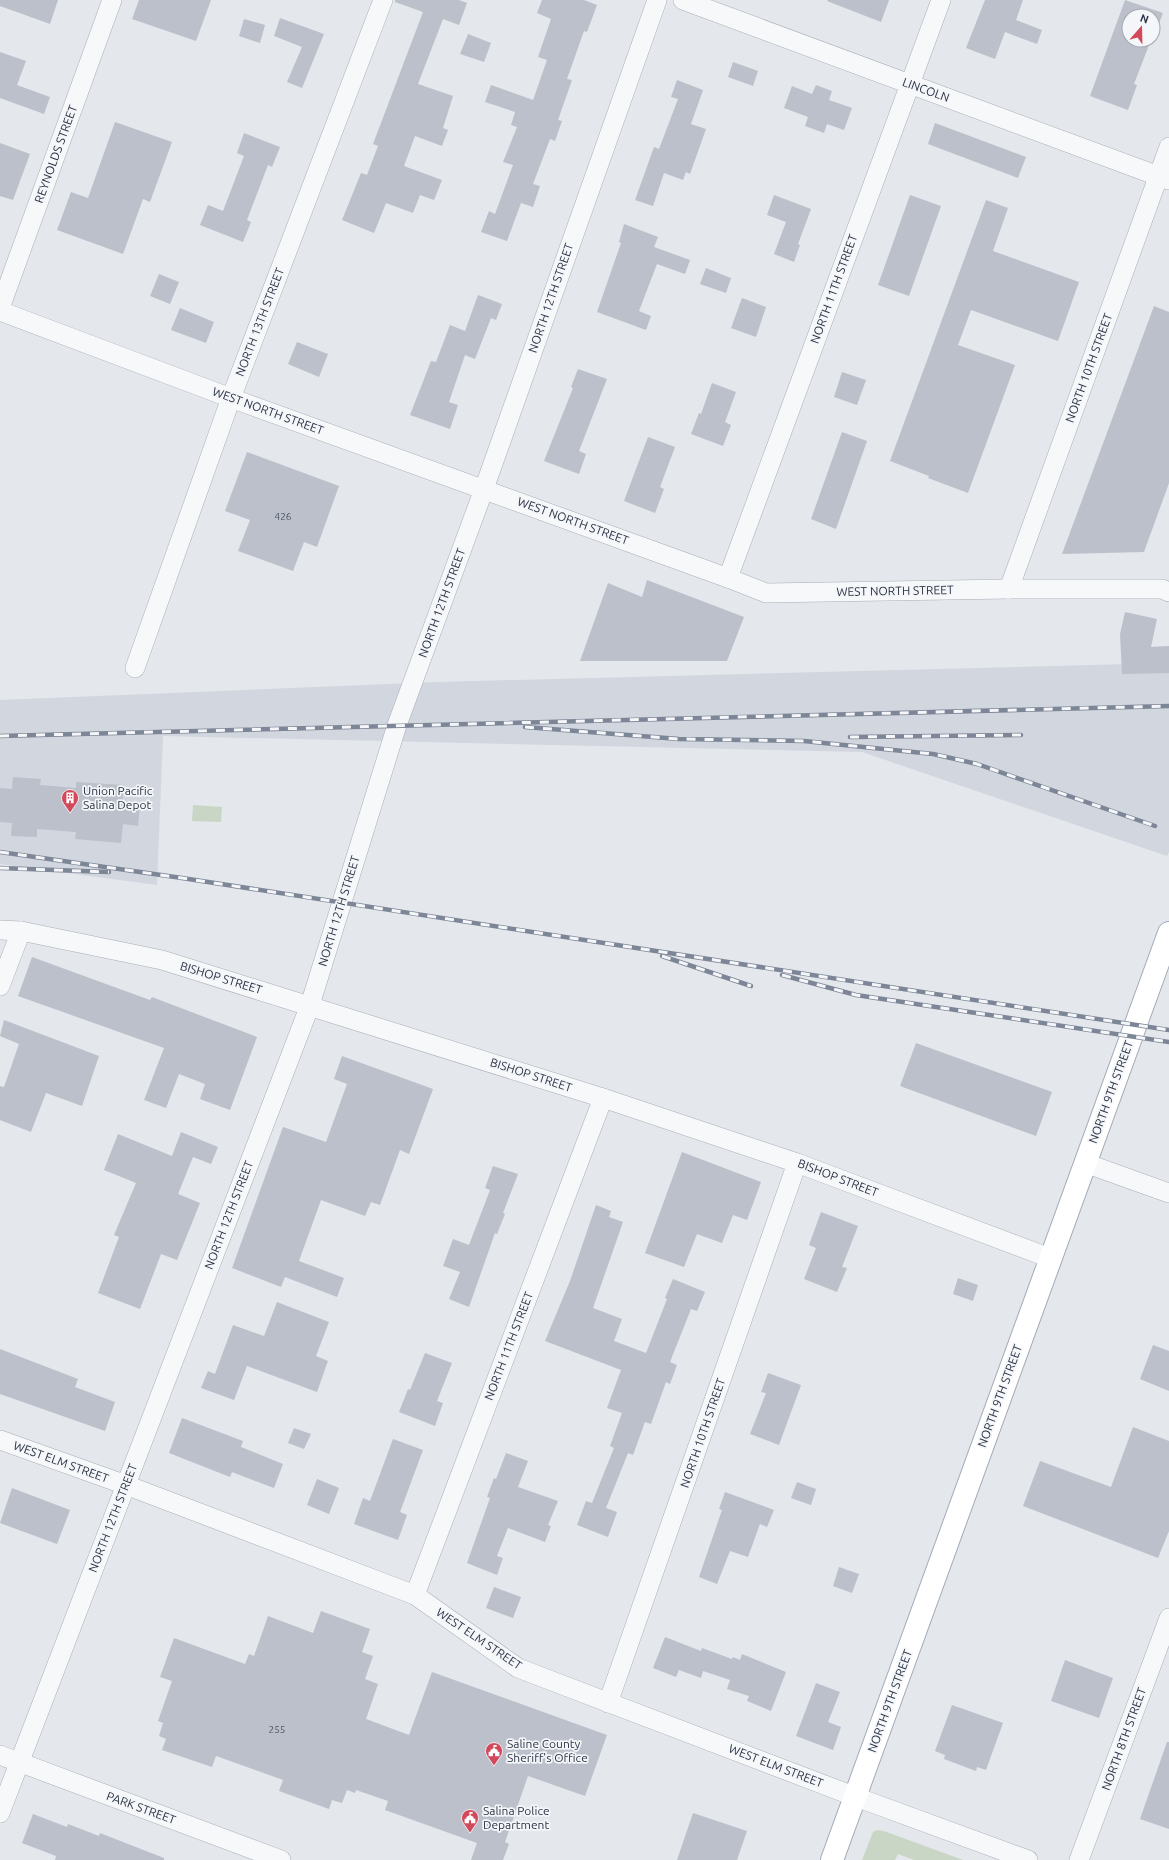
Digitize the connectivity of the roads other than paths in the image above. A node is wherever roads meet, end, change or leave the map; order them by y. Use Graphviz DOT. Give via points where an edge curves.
graph roads {
  1 [pos="112,0"];
  2 [pos="383,0"];
  3 [pos="657,0"];
  4 [pos="683,0"];
  5 [pos="940,0"];
  6 [pos="910,84"];
  7 [pos="1169,147"];
  8 [pos="1164,178"];
  9 [pos="0,308"];
  10 [pos="0,311"];
  11 [pos="231,398"];
  12 [pos="484,489"];
  13 [pos="728,578"];
  14 [pos="1009,589"];
  15 [pos="1169,592"];
  16 [pos="135,668"];
  17 [pos="0,930"];
  18 [pos="21,932"];
  19 [pos="1169,933"];
  20 [pos="0,986"];
  21 [pos="310,1005"];
  22 [pos="603,1098"];
  23 [pos="797,1163"];
  24 [pos="1085,1163"];
  25 [pos="1169,1193"];
  26 [pos="1050,1258"];
  27 [pos="0,1440"];
  28 [pos="126,1485"];
  29 [pos="415,1595"];
  30 [pos="1169,1618"];
  31 [pos="608,1703"];
  32 [pos="0,1755"];
  33 [pos="19,1762"];
  34 [pos="856,1797"];
  35 [pos="0,1813"];
  36 [pos="276,1859"];
  37 [pos="832,1860"];
  38 [pos="1028,1860"];
  39 [pos="1079,1860"];
  1 -- 9 [label="street, REYNOLDS STREET"];
  2 -- 11 [label="street, NORTH 13TH STREET"];
  3 -- 12 [label="street, NORTH 12TH STREET"];
  4 -- 6 [label="street, LINCOLN"];
  5 -- 6 [label="street, NORTH 11TH STREET"];
  6 -- 8 [label="street, LINCOLN"];
  6 -- 13 [label="street, NORTH 11TH STREET"];
  7 -- 8 [label="street, NORTH 10TH STREET"];
  8 -- 14 [label="street, NORTH 10TH STREET"];
  10 -- 11 [label="street, WEST NORTH STREET"];
  11 -- 12 [label="street, WEST NORTH STREET"];
  11 -- 16 [label="street, NORTH 13TH STREET"];
  12 -- 13 [label="street, WEST NORTH STREET"];
  12 -- 21 [label="street, NORTH 12TH STREET" via="397,725"];
  13 -- 14 [label="street, WEST NORTH STREET" via="766,593"];
  14 -- 15 [label="street, WEST NORTH STREET" via="1162,589"];
  17 -- 18 [label="street, BISHOP STREET"];
  18 -- 20 [label="street"];
  18 -- 21 [label="street, BISHOP STREET" via="162,960"];
  19 -- 24 [label="main road, NORTH 9TH STREET"];
  21 -- 22 [label="street, BISHOP STREET"];
  21 -- 28 [label="street, NORTH 12TH STREET"];
  22 -- 23 [label="street, BISHOP STREET"];
  22 -- 29 [label="street, NORTH 11TH STREET"];
  23 -- 26 [label="street, BISHOP STREET"];
  23 -- 31 [label="street, NORTH 10TH STREET"];
  24 -- 25 [label="street"];
  24 -- 26 [label="main road, NORTH 9TH STREET"];
  26 -- 34 [label="main road, NORTH 9TH STREET"];
  27 -- 28 [label="street, WEST ELM STREET"];
  28 -- 29 [label="street, WEST ELM STREET"];
  28 -- 33 [label="street, NORTH 12TH STREET"];
  29 -- 31 [label="street, WEST ELM STREET" via="518,1668"];
  30 -- 39 [label="street, NORTH 8TH STREET"];
  31 -- 34 [label="street, WEST ELM STREET"];
  32 -- 33 [label="street, PARK STREET"];
  33 -- 35 [label="street, NORTH 12TH STREET"];
  33 -- 36 [label="street, PARK STREET"];
  34 -- 37 [label="main road, NORTH 9TH STREET"];
  34 -- 38 [label="street, WEST ELM STREET"];
}
